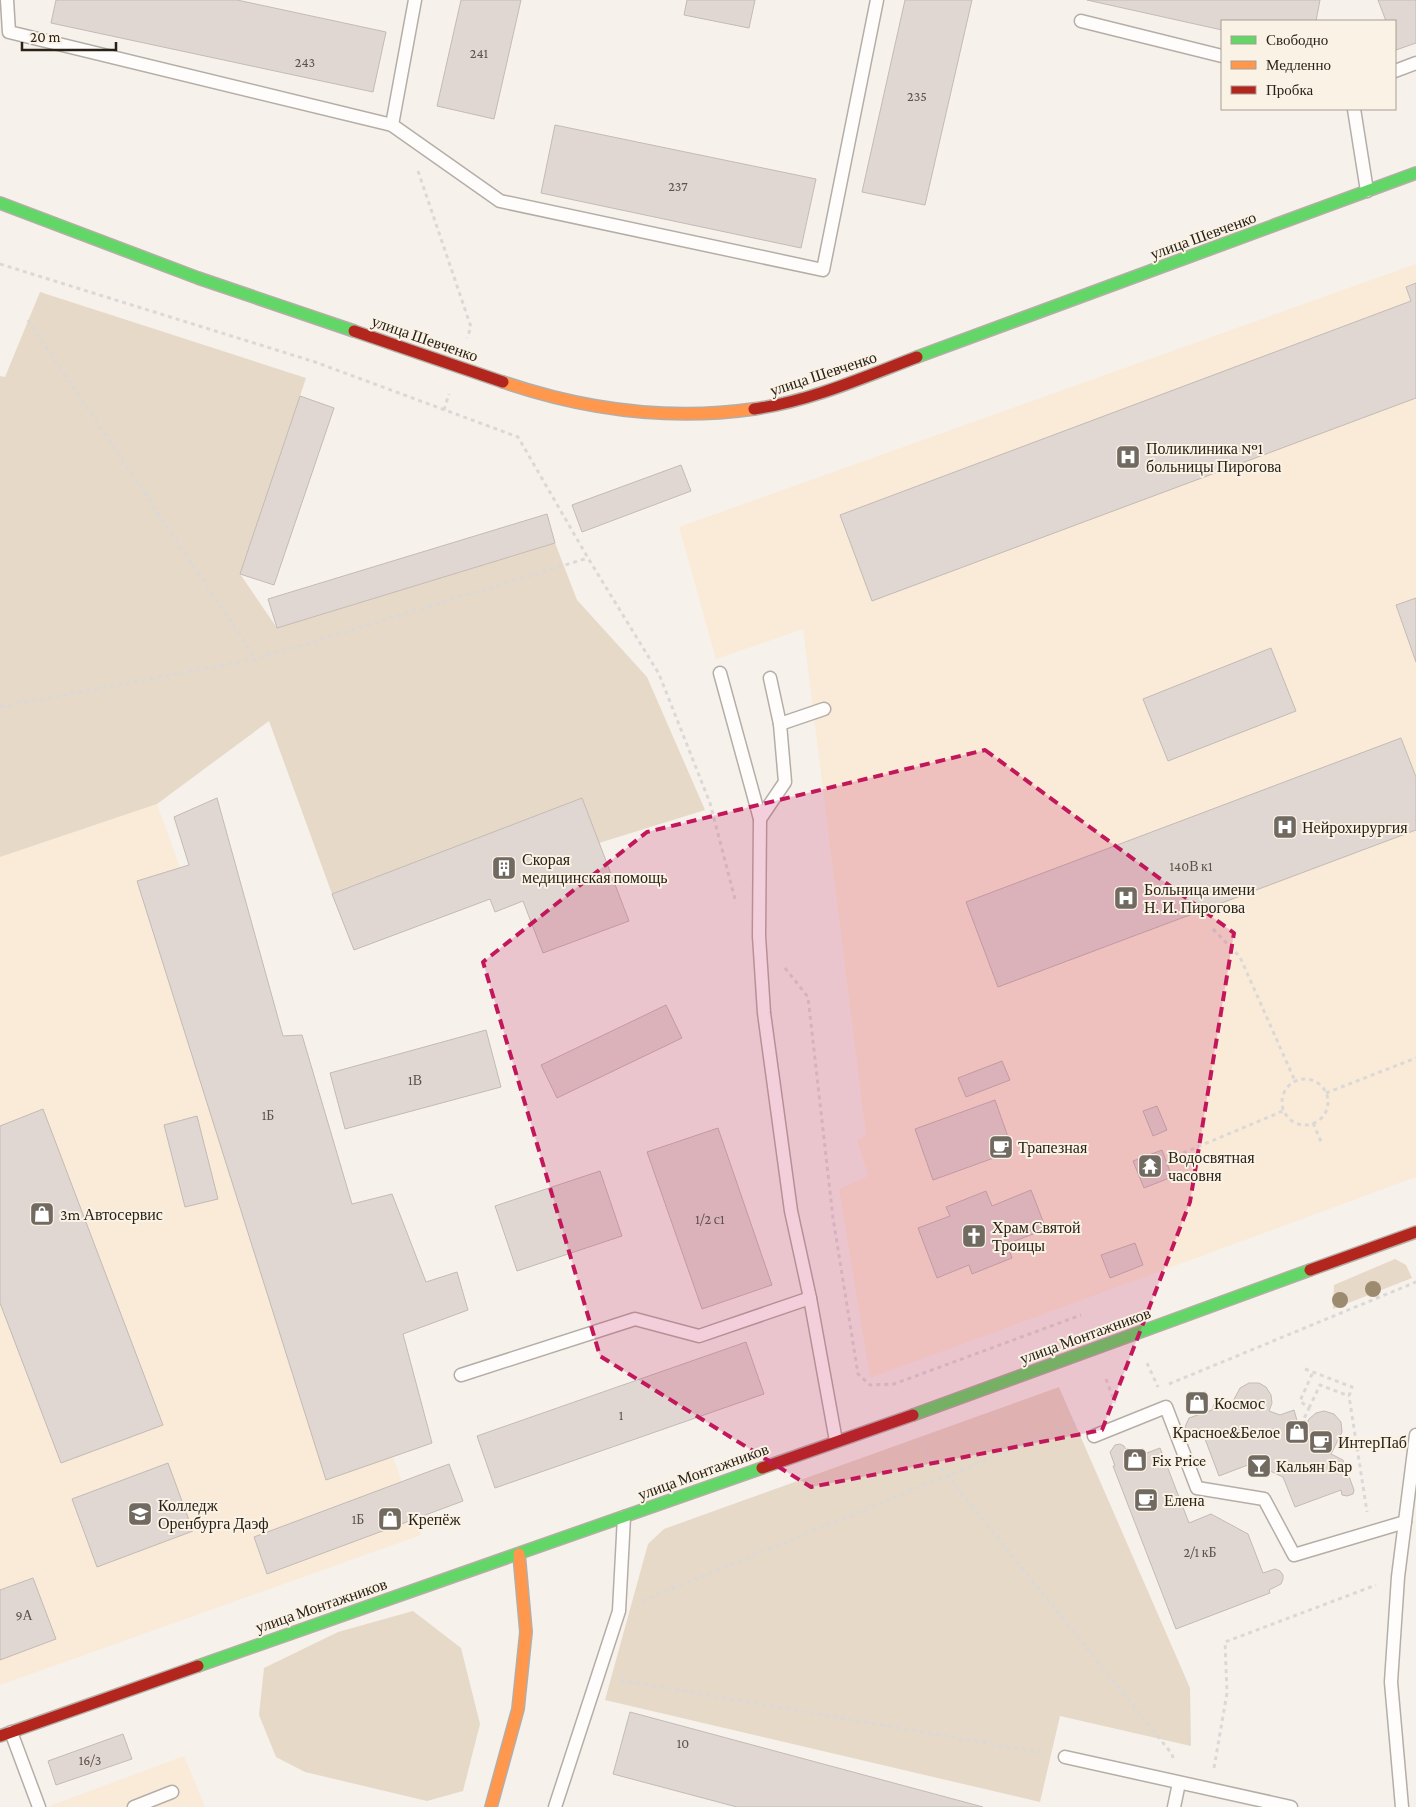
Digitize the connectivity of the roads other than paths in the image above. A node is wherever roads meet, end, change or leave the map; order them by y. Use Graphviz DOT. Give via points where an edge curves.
graph roads {
  1 [pos="7,0"];
  2 [pos="415,0"];
  3 [pos="877,0"];
  4 [pos="1080,21"];
  5 [pos="1221,56"];
  6 [pos="1416,63"];
  7 [pos="1396,71"];
  8 [pos="1354,110"];
  9 [pos="392,125"];
  10 [pos="1416,173"];
  11 [pos="1367,191"];
  12 [pos="0,203"];
  13 [pos="720,673"];
  14 [pos="770,678"];
  15 [pos="824,709"];
  16 [pos="780,724"];
  17 [pos="760,819"];
  18 [pos="1416,1232"];
  19 [pos="810,1298"];
  20 [pos="461,1375"];
  21 [pos="1416,1435"];
  22 [pos="1094,1436"];
  23 [pos="836,1441"];
  24 [pos="624,1517"];
  25 [pos="1405,1522"];
  26 [pos="519,1554"];
  27 [pos="6,1734"];
  28 [pos="1065,1757"];
  29 [pos="1179,1783"];
  30 [pos="172,1792"];
  31 [pos="39,1807"];
  32 [pos="134,1807"];
  33 [pos="491,1807"];
  34 [pos="556,1807"];
  35 [pos="1174,1807"];
  36 [pos="1291,1807"];
  37 [pos="1402,1807"];
  1 -- 9 [label="lane" via="9,32"];
  2 -- 9 [label="lane"];
  3 -- 9 [label="lane" via="823,270 500,202"];
  4 -- 5 [label="lane"];
  6 -- 7 [label="lane"];
  8 -- 11 [label="lane"];
  10 -- 11 [label="main road, улица Шевченко"];
  11 -- 12 [label="main road, улица Шевченко" via="809,398 726,413 656,414 599,407 527,390 198,278"];
  13 -- 17 [label="lane"];
  14 -- 16 [label="lane"];
  15 -- 16 [label="lane"];
  16 -- 17 [label="lane" via="785,782"];
  17 -- 19 [label="lane" via="759,936 764,1013 791,1211"];
  18 -- 23 [label="main road, улица Монтажников"];
  19 -- 20 [label="lane" via="699,1336 635,1319"];
  19 -- 23 [label="lane"];
  21 -- 25 [label="lane"];
  22 -- 25 [label="lane" via="1166,1407 1197,1488 1264,1499 1294,1555"];
  23 -- 24 [label="main road, улица Монтажников"];
  24 -- 26 [label="main road, улица Монтажников"];
  24 -- 34 [label="lane" via="619,1611"];
  25 -- 37 [label="lane" via="1391,1682"];
  26 -- 27 [label="main road, улица Монтажников"];
  26 -- 33 [label="main road" via="526,1632 518,1709"];
  27 -- 31 [label="lane"];
  28 -- 29 [label="lane"];
  29 -- 35 [label="lane"];
  29 -- 36 [label="lane"];
  30 -- 32 [label="lane"];
}
